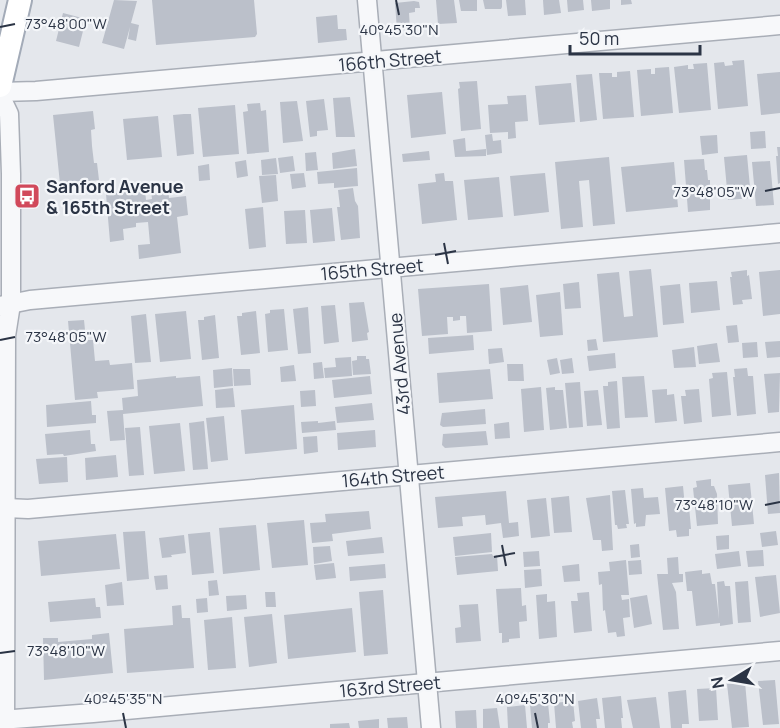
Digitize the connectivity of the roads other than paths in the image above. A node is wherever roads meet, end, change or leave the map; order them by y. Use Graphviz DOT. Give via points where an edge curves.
graph roads {
  1 [pos="20,0"];
  2 [pos="367,0"];
  3 [pos="780,25"];
  4 [pos="373,62"];
  5 [pos="0,86"];
  6 [pos="0,94"];
  7 [pos="780,233"];
  8 [pos="391,267"];
  9 [pos="6,305"];
  10 [pos="3,330"];
  11 [pos="780,442"];
  12 [pos="409,474"];
  13 [pos="6,508"];
  14 [pos="780,651"];
  15 [pos="427,682"];
  16 [pos="3,722"];
  17 [pos="431,728"];
  1 -- 5 [label="main road"];
  2 -- 4 [label="street, 43rd Avenue"];
  3 -- 4 [label="street, 166th Street"];
  4 -- 6 [label="street, 166th Street"];
  4 -- 8 [label="street, 43rd Avenue"];
  6 -- 9 [label="street" via="9,114"];
  7 -- 8 [label="street, 165th Street"];
  8 -- 9 [label="street, 165th Street"];
  8 -- 12 [label="street, 43rd Avenue"];
  9 -- 10 [label="street"];
  10 -- 13 [label="street"];
  11 -- 12 [label="street, 164th Street"];
  12 -- 13 [label="street, 164th Street"];
  12 -- 15 [label="street, 43rd Avenue"];
  13 -- 16 [label="street"];
  14 -- 15 [label="street, 163rd Street"];
  15 -- 16 [label="street, 163rd Street"];
  15 -- 17 [label="street, 43rd Avenue"];
}
